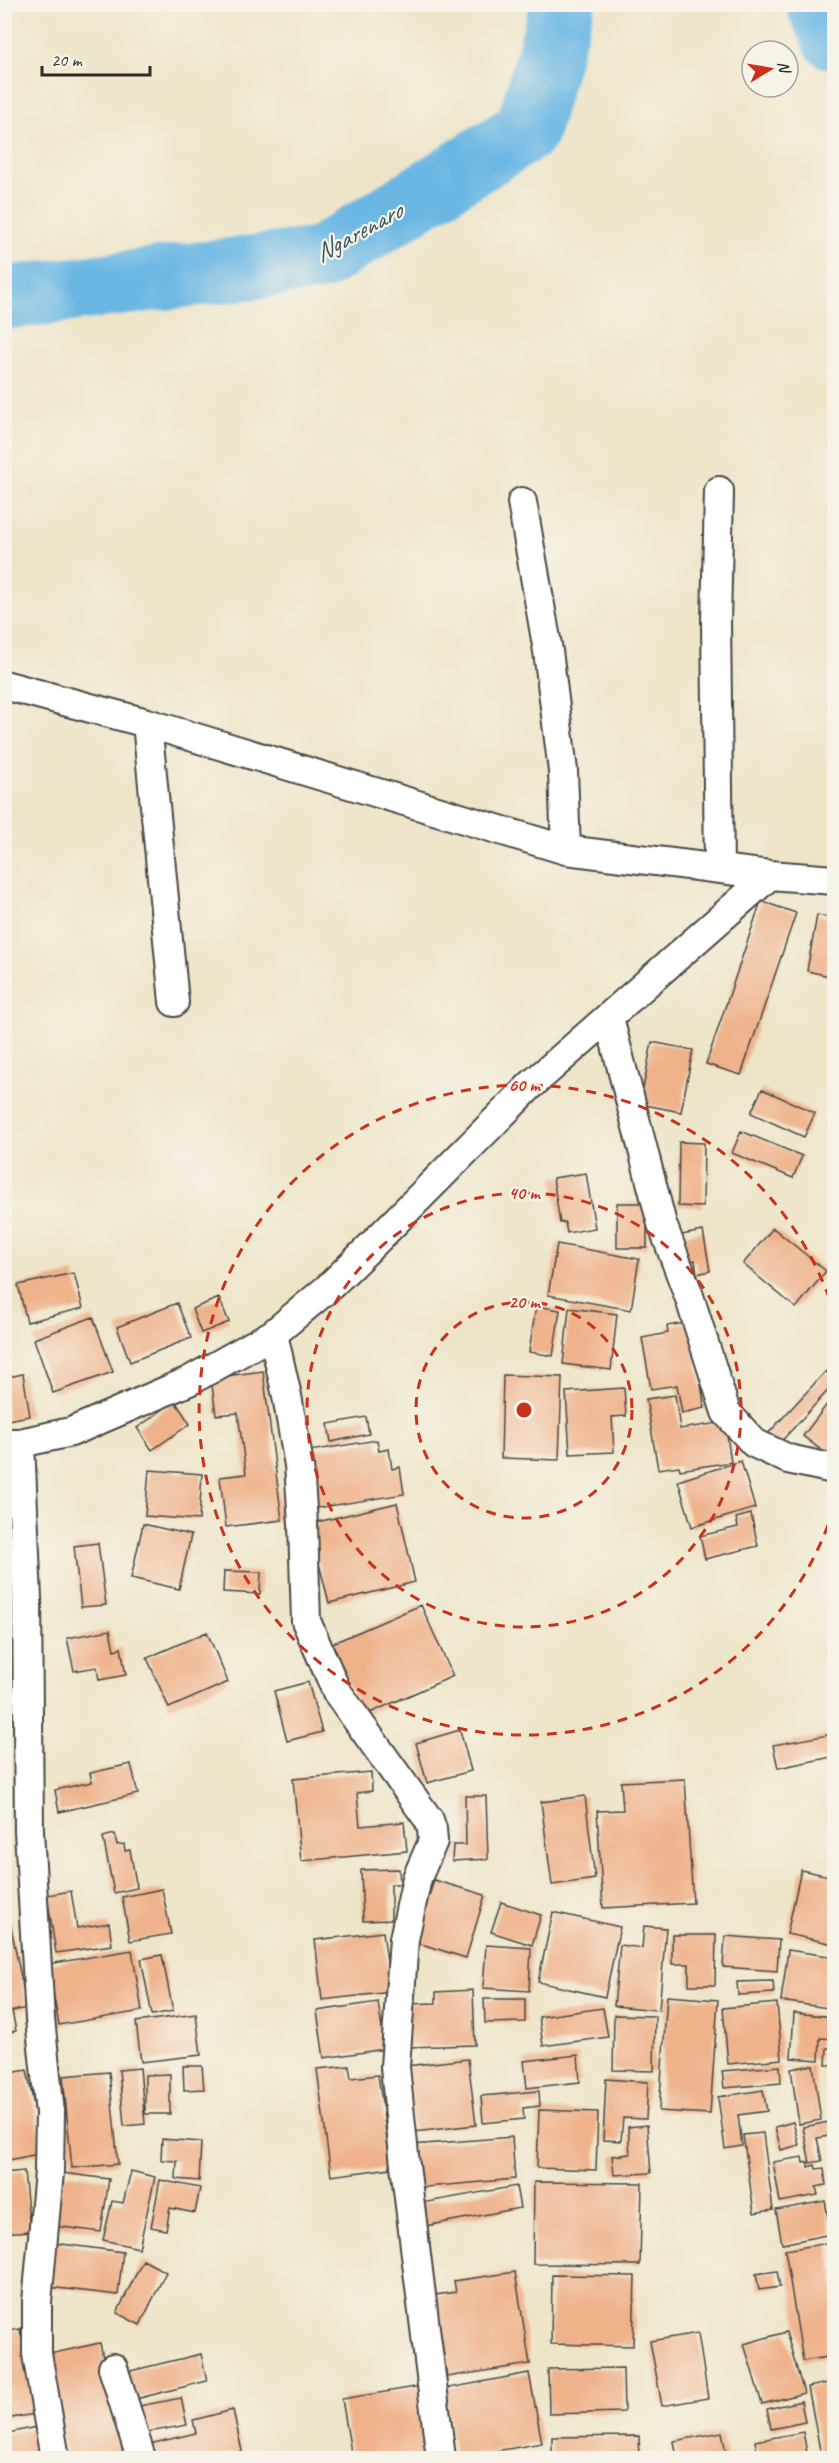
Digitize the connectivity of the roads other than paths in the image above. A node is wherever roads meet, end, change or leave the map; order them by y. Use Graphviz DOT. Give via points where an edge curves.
graph roads {
  1 [pos="719,491"];
  2 [pos="522,502"];
  3 [pos="4,685"];
  4 [pos="147,723"];
  5 [pos="566,850"];
  6 [pos="719,868"];
  7 [pos="770,875"];
  8 [pos="834,880"];
  9 [pos="174,1002"];
  10 [pos="609,1018"];
  11 [pos="273,1334"];
  12 [pos="12,1443"];
  13 [pos="834,1469"];
  14 [pos="113,2368"];
  15 [pos="55,2458"];
  16 [pos="141,2458"];
  17 [pos="441,2458"];
  1 -- 6 [label="street"];
  2 -- 5 [label="street" via="548,651 563,771"];
  3 -- 4 [label="street"];
  4 -- 5 [label="street"];
  4 -- 9 [label="street"];
  5 -- 6 [label="street"];
  6 -- 7 [label="street"];
  7 -- 8 [label="street"];
  7 -- 10 [label="street"];
  10 -- 11 [label="street" via="530,1086 343,1273"];
  10 -- 13 [label="street" via="662,1224 726,1412 754,1443 788,1459"];
  11 -- 12 [label="street" via="189,1381 71,1431"];
  11 -- 17 [label="street" via="299,1465 306,1622 337,1692 432,1829 433,1840 417,1878 404,1940 395,2067"];
  12 -- 15 [label="street" via="27,1599 30,1843 40,2019 50,2113 37,2354"];
  14 -- 16 [label="street"];
}
